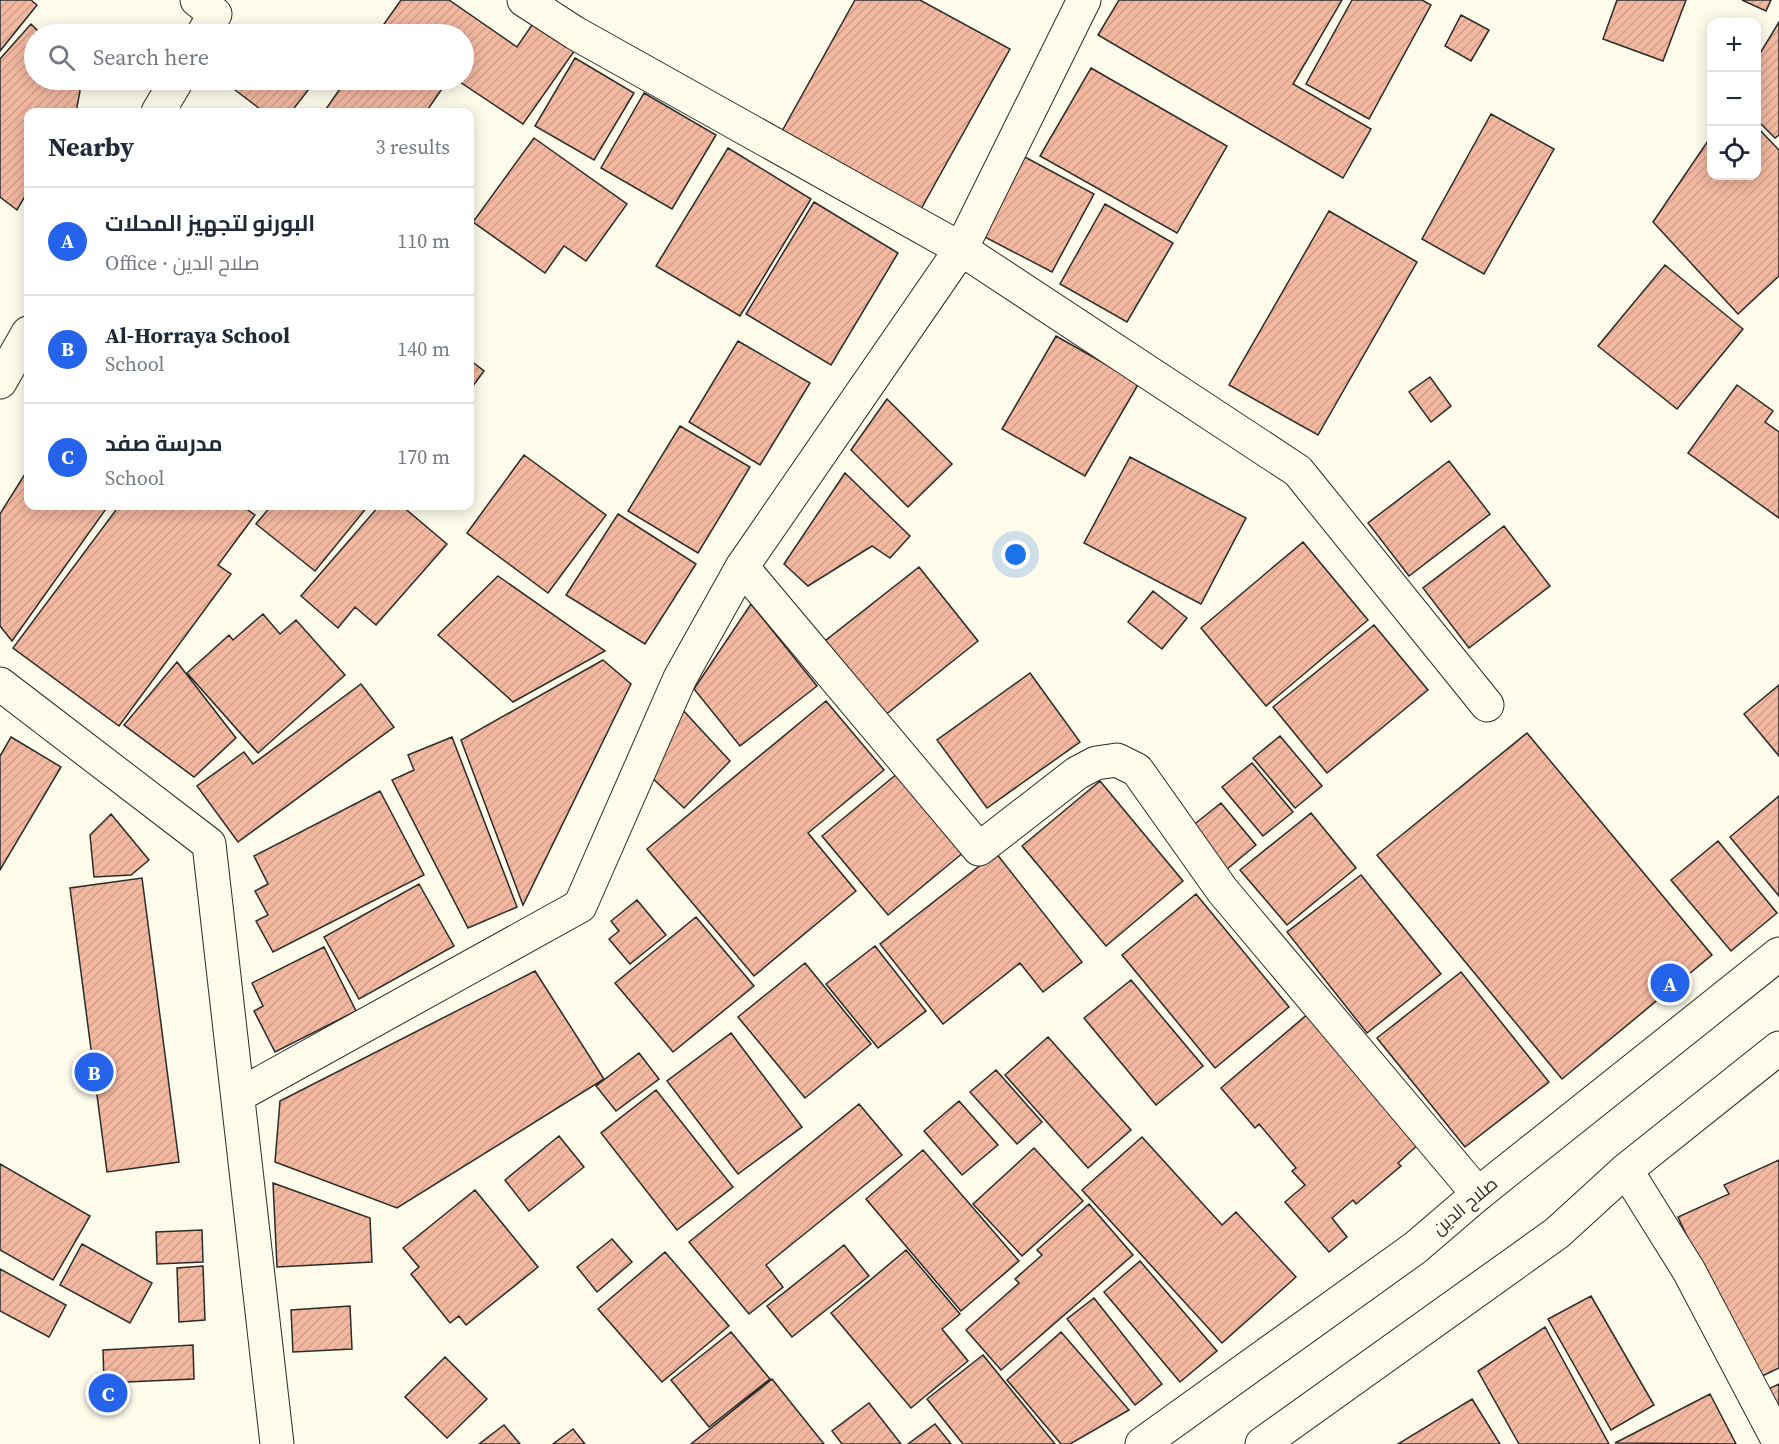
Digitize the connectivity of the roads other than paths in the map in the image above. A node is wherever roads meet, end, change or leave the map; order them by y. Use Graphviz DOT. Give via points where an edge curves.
graph roads {
  1 [pos="524,0"];
  2 [pos="1084,0"];
  3 [pos="171,90"];
  4 [pos="160,108"];
  5 [pos="961,249"];
  6 [pos="24,340"];
  7 [pos="0,382"];
  8 [pos="742,567"];
  9 [pos="0,684"];
  10 [pos="1486,705"];
  11 [pos="1779,954"];
  12 [pos="1779,1048"];
  13 [pos="239,1095"];
  14 [pos="1626,1170"];
  15 [pos="1478,1194"];
  16 [pos="1779,1442"];
  17 [pos="277,1444"];
  18 [pos="1142,1444"];
  19 [pos="1262,1444"];
  1 -- 5 [label="main road" via="575,33"];
  2 -- 5 [label="main road"];
  3 -- 4 [label="main road"];
  5 -- 8 [label="main road"];
  5 -- 10 [label="main road" via="1298,471"];
  6 -- 7 [label="main road"];
  8 -- 13 [label="main road" via="680,678 580,906"];
  8 -- 15 [label="main road" via="979,849 1077,772 1096,763 1117,760 1137,770 1222,890"];
  9 -- 13 [label="main road" via="209,844"];
  11 -- 15 [label="main road, صلاح الدين"];
  12 -- 14 [label="main road"];
  13 -- 17 [label="main road"];
  14 -- 16 [label="main road" via="1689,1271"];
  14 -- 19 [label="main road" via="1557,1233"];
  15 -- 18 [label="main road, صلاح الدين" via="1414,1248"];
}
